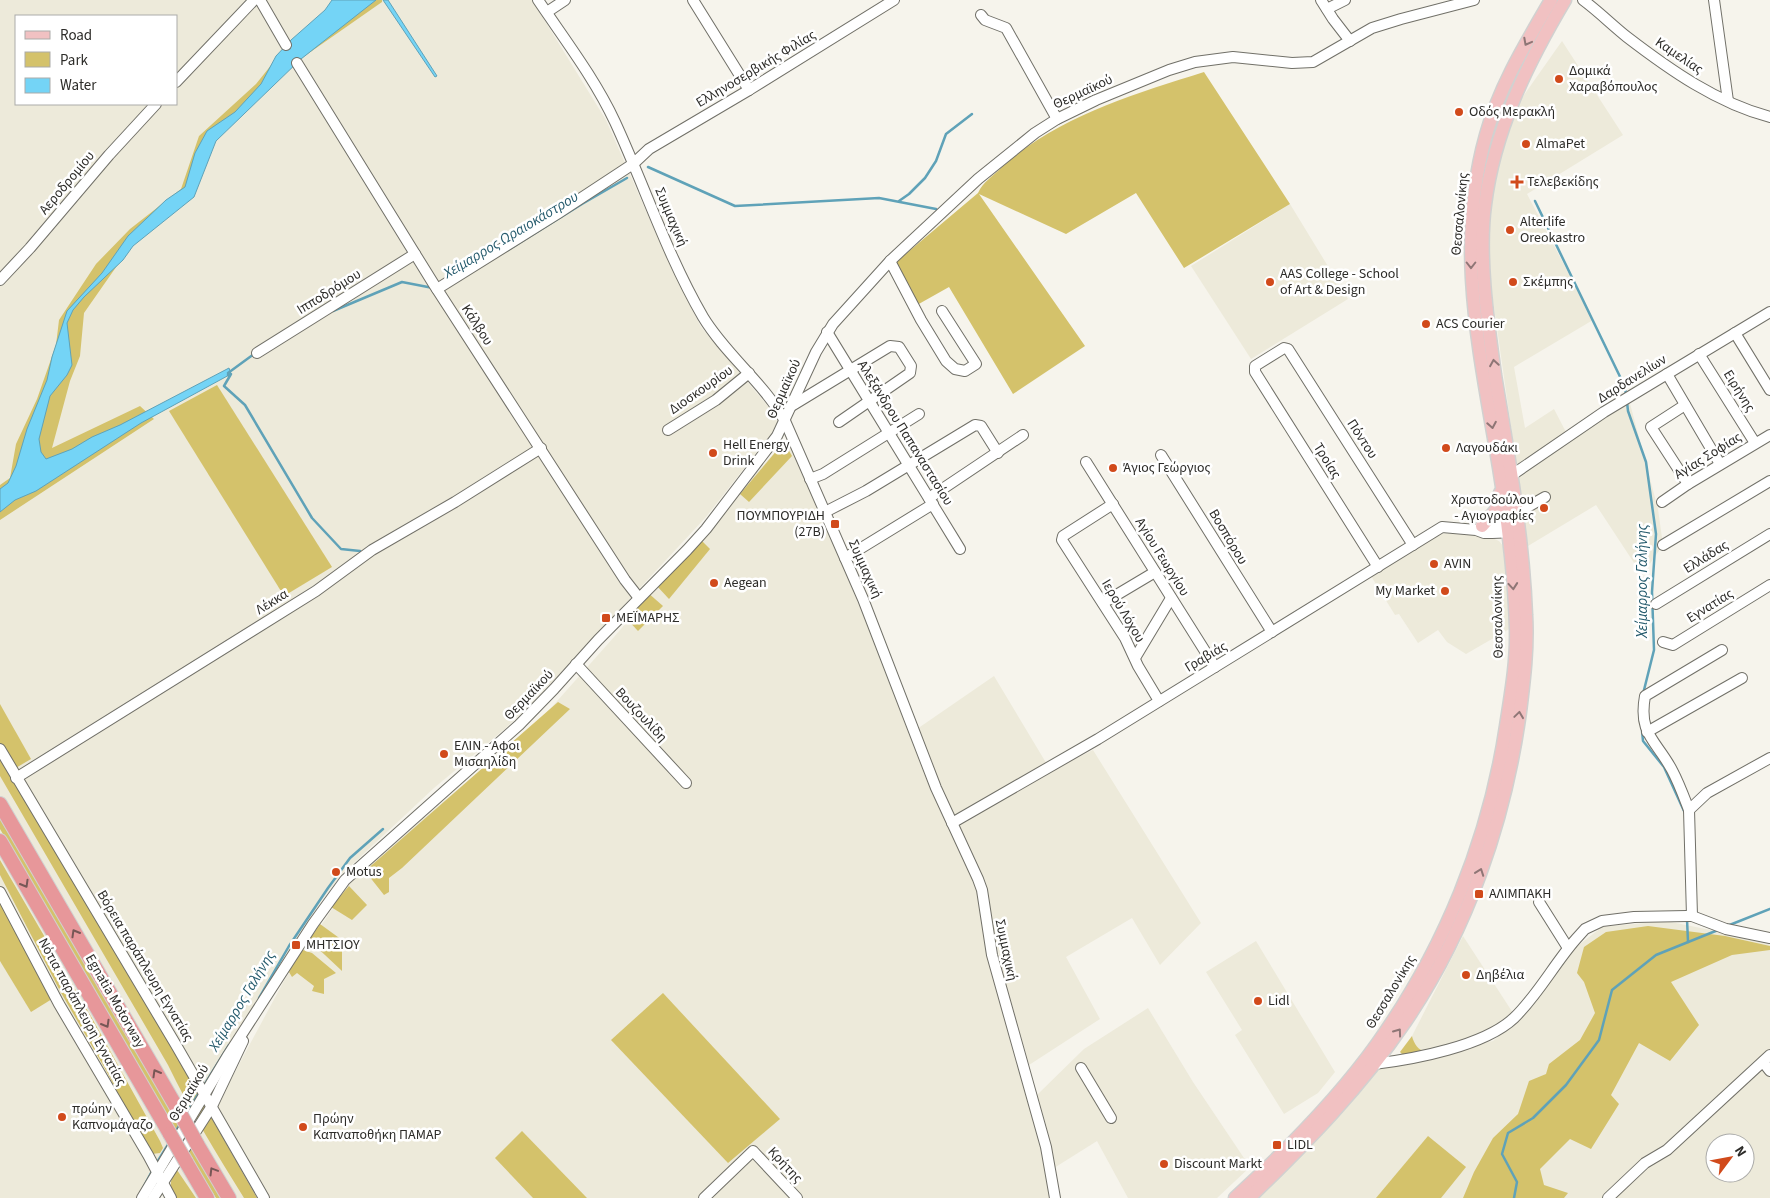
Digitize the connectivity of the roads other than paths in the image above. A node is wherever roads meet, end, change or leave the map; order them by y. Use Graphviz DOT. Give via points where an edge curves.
graph roads {
  1 [pos="254,0"];
  2 [pos="260,0"];
  3 [pos="538,0"];
  4 [pos="565,0"];
  5 [pos="693,0"];
  6 [pos="894,0"];
  7 [pos="1345,0"];
  8 [pos="1474,0"];
  9 [pos="1551,0"];
  10 [pos="1565,0"];
  11 [pos="1583,0"];
  12 [pos="1714,0"];
  13 [pos="1324,4"];
  14 [pos="1595,4"];
  15 [pos="546,12"];
  16 [pos="981,15"];
  17 [pos="1350,41"];
  18 [pos="286,45"];
  19 [pos="297,63"];
  20 [pos="178,80"];
  21 [pos="749,90"];
  22 [pos="1728,102"];
  23 [pos="155,105"];
  24 [pos="1770,117"];
  25 [pos="1057,119"];
  26 [pos="633,164"];
  27 [pos="416,254"];
  28 [pos="890,262"];
  29 [pos="0,280"];
  30 [pos="438,289"];
  31 [pos="942,311"];
  32 [pos="1770,312"];
  33 [pos="827,332"];
  34 [pos="1735,333"];
  35 [pos="256,353"];
  36 [pos="1699,354"];
  37 [pos="849,369"];
  38 [pos="1254,370"];
  39 [pos="749,373"];
  40 [pos="1667,374"];
  41 [pos="1770,390"];
  42 [pos="870,402"];
  43 [pos="792,405"];
  44 [pos="1685,406"];
  45 [pos="919,414"];
  46 [pos="785,421"];
  47 [pos="839,422"];
  48 [pos="668,430"];
  49 [pos="889,432"];
  50 [pos="1023,435"];
  51 [pos="1770,435"];
  52 [pos="1755,443"];
  53 [pos="541,448"];
  54 [pos="998,453"];
  55 [pos="1161,455"];
  56 [pos="1086,462"];
  57 [pos="1720,464"];
  58 [pos="909,465"];
  59 [pos="1512,475"];
  60 [pos="810,478"];
  61 [pos="1770,481"];
  62 [pos="1688,484"];
  63 [pos="1501,486"];
  64 [pos="1545,497"];
  65 [pos="931,501"];
  66 [pos="1662,502"];
  67 [pos="1112,504"];
  68 [pos="825,512"];
  69 [pos="1514,524"];
  70 [pos="1479,528"];
  71 [pos="1770,534"];
  72 [pos="1413,545"];
  73 [pos="1663,545"];
  74 [pos="960,549"];
  75 [pos="845,558"];
  76 [pos="1378,567"];
  77 [pos="1155,572"];
  78 [pos="1770,585"];
  79 [pos="639,598"];
  80 [pos="1171,598"];
  81 [pos="1103,603"];
  82 [pos="1656,604"];
  83 [pos="1272,632"];
  84 [pos="1663,642"];
  85 [pos="1722,650"];
  86 [pos="1135,658"];
  87 [pos="576,664"];
  88 [pos="1215,667"];
  89 [pos="1742,678"];
  90 [pos="1159,701"];
  91 [pos="1647,732"];
  92 [pos="0,749"];
  93 [pos="1770,758"];
  94 [pos="16,778"];
  95 [pos="686,783"];
  96 [pos="0,804"];
  97 [pos="1689,810"];
  98 [pos="952,823"];
  99 [pos="0,842"];
  100 [pos="0,892"];
  101 [pos="1540,902"];
  102 [pos="1692,916"];
  103 [pos="1770,938"];
  104 [pos="1568,948"];
  105 [pos="246,1030"];
  106 [pos="1766,1058"];
  107 [pos="1374,1064"];
  108 [pos="1081,1068"];
  109 [pos="1770,1071"];
  110 [pos="204,1094"];
  111 [pos="212,1106"];
  112 [pos="1111,1118"];
  113 [pos="157,1172"];
  114 [pos="163,1183"];
  115 [pos="142,1198"];
  116 [pos="153,1198"];
  117 [pos="171,1198"];
  118 [pos="207,1198"];
  119 [pos="229,1198"];
  120 [pos="264,1198"];
  121 [pos="704,1198"];
  122 [pos="797,1198"];
  123 [pos="1055,1198"];
  124 [pos="1236,1198"];
  125 [pos="1249,1198"];
  126 [pos="1608,1198"];
  1 -- 20 [label="street"];
  2 -- 18 [label="street"];
  3 -- 15 [label="street, Συμμαχική"];
  4 -- 15 [label="street"];
  5 -- 21 [label="street"];
  6 -- 21 [label="street, Ελληνοσερβικής Φιλίας"];
  7 -- 13 [label="street"];
  8 -- 17 [label="street, Θερμαϊκού" via="1384,24"];
  9 -- 63 [label="main road, Θεσσαλονίκης, one-way" via="1498,100 1486,133 1472,216 1472,293"];
  59 -- 10 [label="main road, Θεσσαλονίκης, one-way" via="1489,329 1484,209 1497,144 1514,98"];
  11 -- 14 [label="street, Καμελίας"];
  12 -- 22 [label="street"];
  13 -- 17 [label="street"];
  14 -- 22 [label="street, Καμελίας" via="1626,36 1690,81"];
  15 -- 26 [label="street, Συμμαχική" via="608,108"];
  16 -- 25 [label="street" via="985,20 1006,28"];
  17 -- 25 [label="street, Θερμαϊκού" via="1320,60 1306,64 1233,56 1194,62 1134,83"];
  19 -- 27 [label="street, Κάλβου"];
  21 -- 26 [label="street, Ελληνοσερβικής Φιλίας" via="649,149"];
  22 -- 24 [label="street, Καμελίας"];
  23 -- 29 [label="street, Αεροδρομίου"];
  25 -- 28 [label="street, Θερμαϊκού" via="1006,155"];
  26 -- 30 [label="street, Ελληνοσερβικής Φιλίας"];
  26 -- 39 [label="street, Συμμαχική" via="668,248 699,310 714,333"];
  27 -- 30 [label="street, Κάλβου"];
  27 -- 35 [label="street, Ιπποδρόμου"];
  28 -- 31 [label="street" via="946,361 955,369 966,371 976,364"];
  28 -- 33 [label="street, Θερμαϊκού"];
  30 -- 53 [label="street, Κάλβου"];
  32 -- 34 [label="street, Δαρδανελίων"];
  33 -- 37 [label="street, Αλεξάνδρου Παπαναστασίου"];
  33 -- 43 [label="street, Θερμαϊκού"];
  34 -- 36 [label="street, Δαρδανελίων"];
  34 -- 41 [label="street"];
  36 -- 40 [label="street, Δαρδανελίων"];
  36 -- 52 [label="street, Ειρήνης"];
  37 -- 42 [label="street, Αλεξάνδρου Παπαναστασίου"];
  37 -- 42 [label="street" via="890,346 902,349 911,366 910,373"];
  37 -- 43 [label="street"];
  38 -- 72 [label="street, Πόντου" via="1255,366 1286,348"];
  38 -- 76 [label="street, Τροίας"];
  39 -- 46 [label="street, Συμμαχική"];
  39 -- 48 [label="street, Διοσκουρίου" via="716,400"];
  40 -- 44 [label="street"];
  40 -- 59 [label="street, Δαρδανελίων" via="1604,412"];
  42 -- 47 [label="street"];
  42 -- 49 [label="street, Αλεξάνδρου Παπαναστασίου"];
  43 -- 46 [label="street, Θερμαϊκού"];
  44 -- 57 [label="street"];
  44 -- 62 [label="street" via="1651,427"];
  45 -- 49 [label="street"];
  46 -- 60 [label="street, Συμμαχική"];
  46 -- 79 [label="street, Θερμαϊκού" via="778,436 706,529"];
  49 -- 58 [label="street, Αλεξάνδρου Παπαναστασίου"];
  49 -- 60 [label="street" via="823,474"];
  50 -- 54 [label="street"];
  51 -- 52 [label="street, Αγίας Σοφίας"];
  52 -- 57 [label="street, Αγίας Σοφίας"];
  53 -- 79 [label="street, Κάλβου"];
  53 -- 94 [label="street, Λέκκα" via="372,550 316,591"];
  54 -- 58 [label="street" via="975,424"];
  54 -- 65 [label="street"];
  55 -- 83 [label="street, Βοσπόρου"];
  56 -- 67 [label="street, Αγίου Γεωργίου"];
  57 -- 62 [label="street, Αγίας Σοφίας"];
  58 -- 65 [label="street, Αλεξάνδρου Παπαναστασίου"];
  58 -- 68 [label="street"];
  59 -- 69 [label="main road, Θεσσαλονίκης"];
  60 -- 68 [label="street, Συμμαχική"];
  61 -- 73 [label="street"];
  62 -- 66 [label="street, Αγίας Σοφίας"];
  63 -- 69 [label="main road, Θεσσαλονίκης"];
  63 -- 70 [label="main road" via="1496,510"];
  64 -- 69 [label="street"];
  65 -- 74 [label="street, Αλεξάνδρου Παπαναστασίου"];
  65 -- 75 [label="street"];
  67 -- 77 [label="street, Αγίου Γεωργίου"];
  67 -- 81 [label="street, Ιερού Λόχου" via="1063,536 1062,540"];
  68 -- 75 [label="street, Συμμαχική"];
  69 -- 70 [label="street, Γραβιάς" via="1490,524"];
  107 -- 69 [label="main road, Θεσσαλονίκης, one-way" via="1420,1000 1455,934 1500,810 1516,742 1526,656 1525,593"];
  69 -- 124 [label="main road, Θεσσαλονίκης, one-way" via="1516,627 1513,681 1494,790 1462,888 1421,976 1376,1045 1317,1116"];
  70 -- 72 [label="street, Γραβιάς" via="1442,527"];
  71 -- 82 [label="street, Ελλάδας"];
  72 -- 76 [label="street, Γραβιάς"];
  75 -- 98 [label="street, Συμμαχική"];
  76 -- 83 [label="street, Γραβιάς"];
  77 -- 80 [label="street, Αγίου Γεωργίου"];
  77 -- 81 [label="street"];
  78 -- 84 [label="street, Εγνατίας" via="1673,645"];
  79 -- 87 [label="street, Θερμαϊκού"];
  80 -- 86 [label="street"];
  80 -- 88 [label="street, Αγίου Γεωργίου"];
  81 -- 86 [label="street, Ιερού Λόχου"];
  83 -- 88 [label="street, Γραβιάς"];
  85 -- 91 [label="street" via="1646,696 1643,716"];
  86 -- 90 [label="street, Ιερού Λόχου"];
  87 -- 95 [label="street, Βουζουλίδη"];
  87 -- 105 [label="street, Θερμαϊκού" via="514,730 345,880"];
  88 -- 90 [label="street, Γραβιάς"];
  89 -- 91 [label="street"];
  90 -- 98 [label="street, Γραβιάς"];
  91 -- 97 [label="street" via="1671,769"];
  92 -- 94 [label="street, Βόρεια παράπλευρη Εγνατίας"];
  93 -- 97 [label="street" via="1707,793"];
  94 -- 110 [label="street, Βόρεια παράπλευρη Εγνατίας"];
  119 -- 96 [label="highway, Egnatia Motorway, one-way, bridge"];
  97 -- 102 [label="street"];
  98 -- 123 [label="street, Συμμαχική" via="982,890 992,955 1046,1147"];
  99 -- 118 [label="highway, Egnatia Motorway, one-way, bridge"];
  100 -- 113 [label="street, Νότια παράπλευρη Εγνατίας" via="59,1004"];
  101 -- 104 [label="street"];
  102 -- 103 [label="street" via="1726,929"];
  102 -- 104 [label="street" via="1602,921 1585,929"];
  104 -- 107 [label="street" via="1524,1007 1492,1034 1415,1058"];
  105 -- 110 [label="street, Θερμαϊκού"];
  105 -- 111 [label="street, Θερμαϊκού"];
  106 -- 109 [label="street"];
  106 -- 126 [label="street" via="1667,1150 1645,1163"];
  107 -- 125 [label="main road, Θεσσαλονίκης" via="1301,1146"];
  108 -- 112 [label="street"];
  110 -- 111 [label="street, Βόρεια παράπλευρη Εγνατίας"];
  110 -- 113 [label="street, Θερμαϊκού"];
  111 -- 114 [label="street, Θερμαϊκού"];
  111 -- 120 [label="street, Βόρεια παράπλευρη Εγνατίας"];
  113 -- 114 [label="street, Νότια παράπλευρη Εγνατίας"];
  113 -- 115 [label="street, Θερμαϊκού"];
  114 -- 116 [label="street, Θερμαϊκού"];
  114 -- 117 [label="street, Νότια παράπλευρη Εγνατίας"];
  121 -- 122 [label="street, Κρήτης" via="753,1152"];
}
